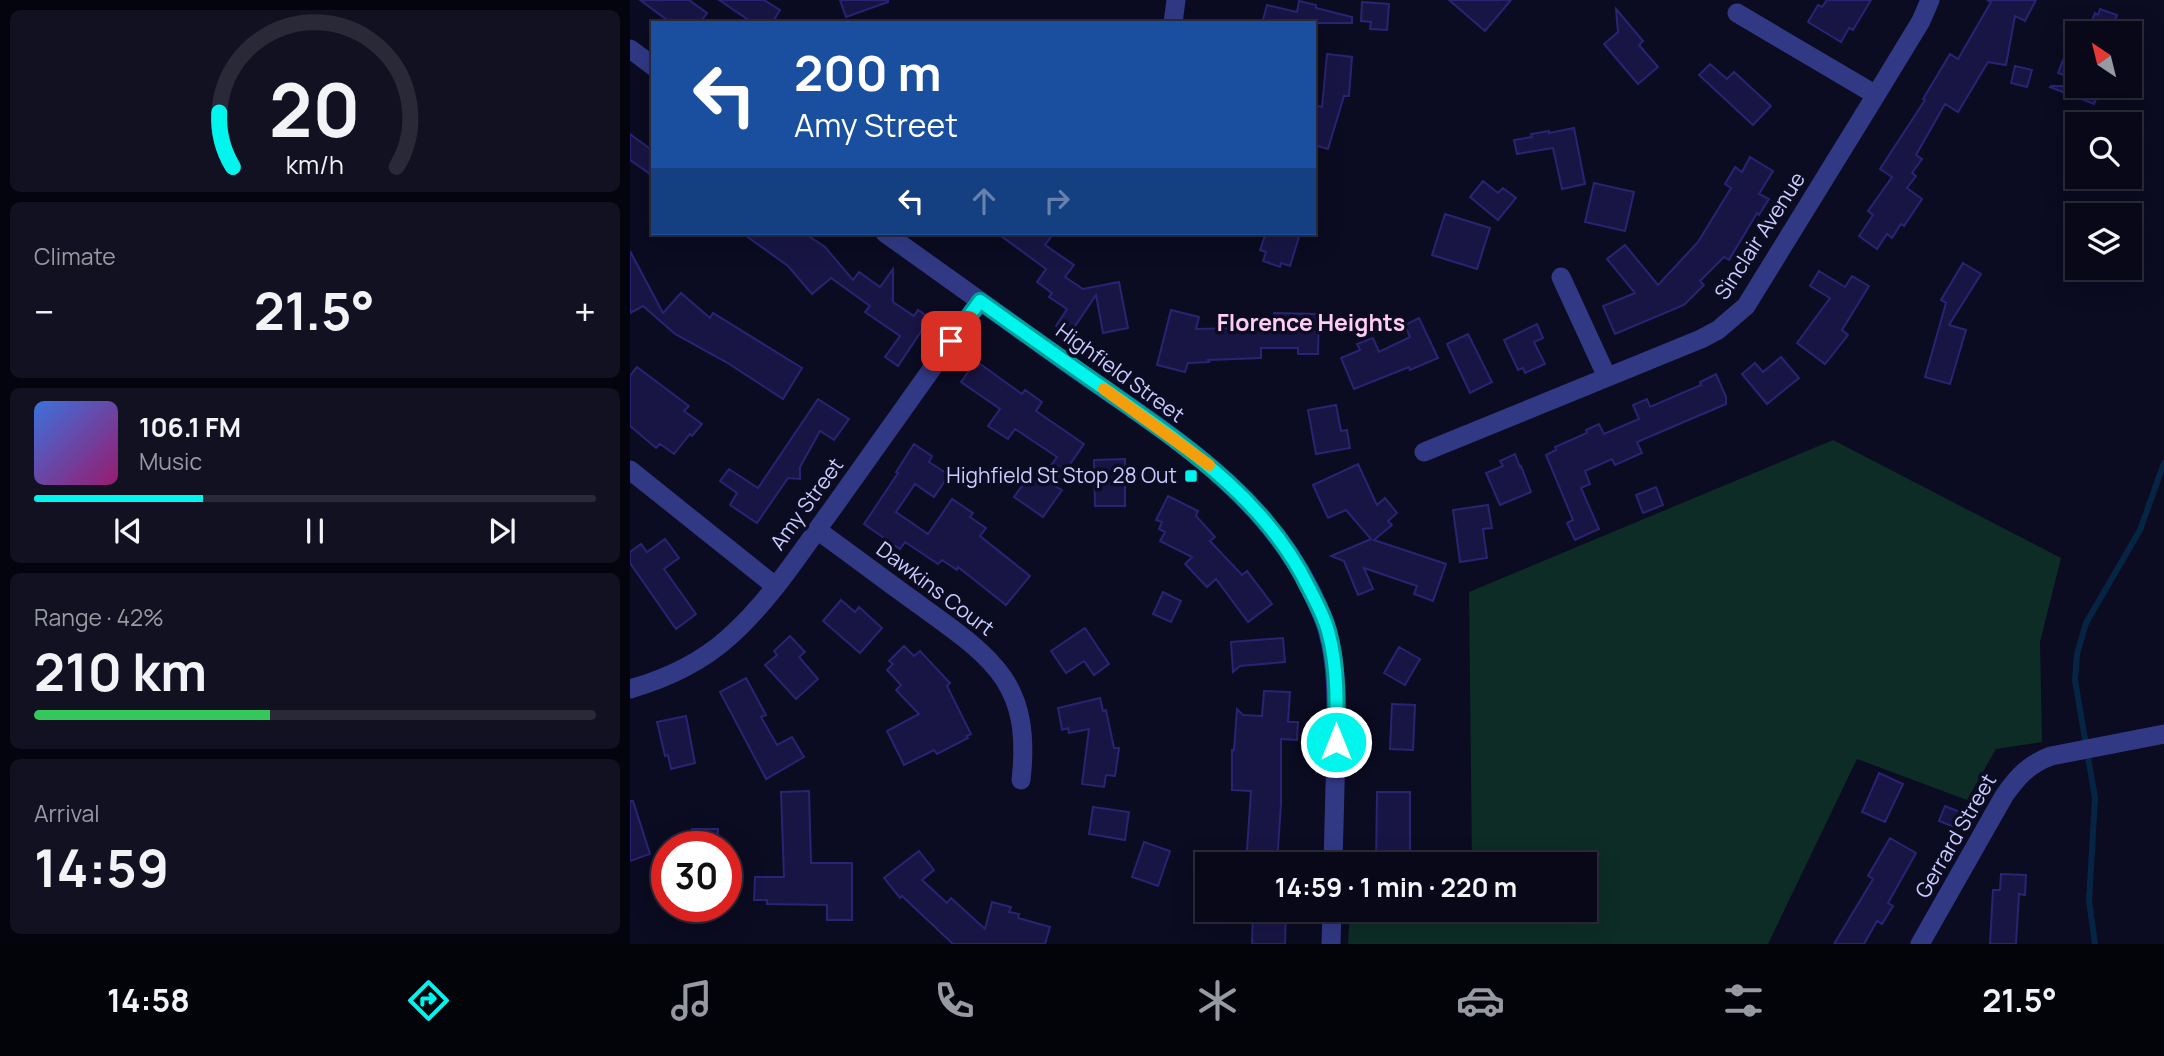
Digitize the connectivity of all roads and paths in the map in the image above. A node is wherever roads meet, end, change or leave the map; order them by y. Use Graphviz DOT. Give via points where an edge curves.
graph roads {
  1 [pos="1176,0"];
  2 [pos="1930,0"];
  3 [pos="1737,13"];
  4 [pos="1173,21"];
  5 [pos="630,49"];
  6 [pos="651,65"];
  7 [pos="1876,95"];
  8 [pos="888,235"];
  9 [pos="1561,277"];
  10 [pos="980,301"];
  11 [pos="1607,377"];
  12 [pos="1424,452"];
  13 [pos="630,470"];
  14 [pos="817,530"];
  15 [pos="775,586"];
  16 [pos="630,689"];
  17 [pos="2164,734"];
  18 [pos="1021,780"];
  19 [pos="1333,852"];
  20 [pos="1332,922"];
  21 [pos="1331,944"];
  22 [pos="1920,944"];
  1 -- 4 [label="street"];
  2 -- 7 [label="street, Sinclair Avenue"];
  3 -- 7 [label="street"];
  5 -- 6 [label="street"];
  7 -- 11 [label="street, Sinclair Avenue" via="1746,306 1701,339"];
  8 -- 10 [label="street, Highfield Street"];
  9 -- 11 [label="street"];
  10 -- 14 [label="street, Amy Street"];
  10 -- 19 [label="street, Highfield Street" via="1211,467 1257,511 1291,555 1321,612 1333,655"];
  11 -- 12 [label="street, Sinclair Avenue"];
  13 -- 15 [label="street"];
  14 -- 15 [label="street, Amy Street"];
  14 -- 18 [label="street, Dawkins Court" via="968,640 997,667 1021,719"];
  15 -- 16 [label="street, Amy Street" via="727,639 702,657"];
  17 -- 22 [label="street, Gerrard Street" via="2051,756 2029,766 2011,785"];
  20 -- 21 [label="street"];
}
